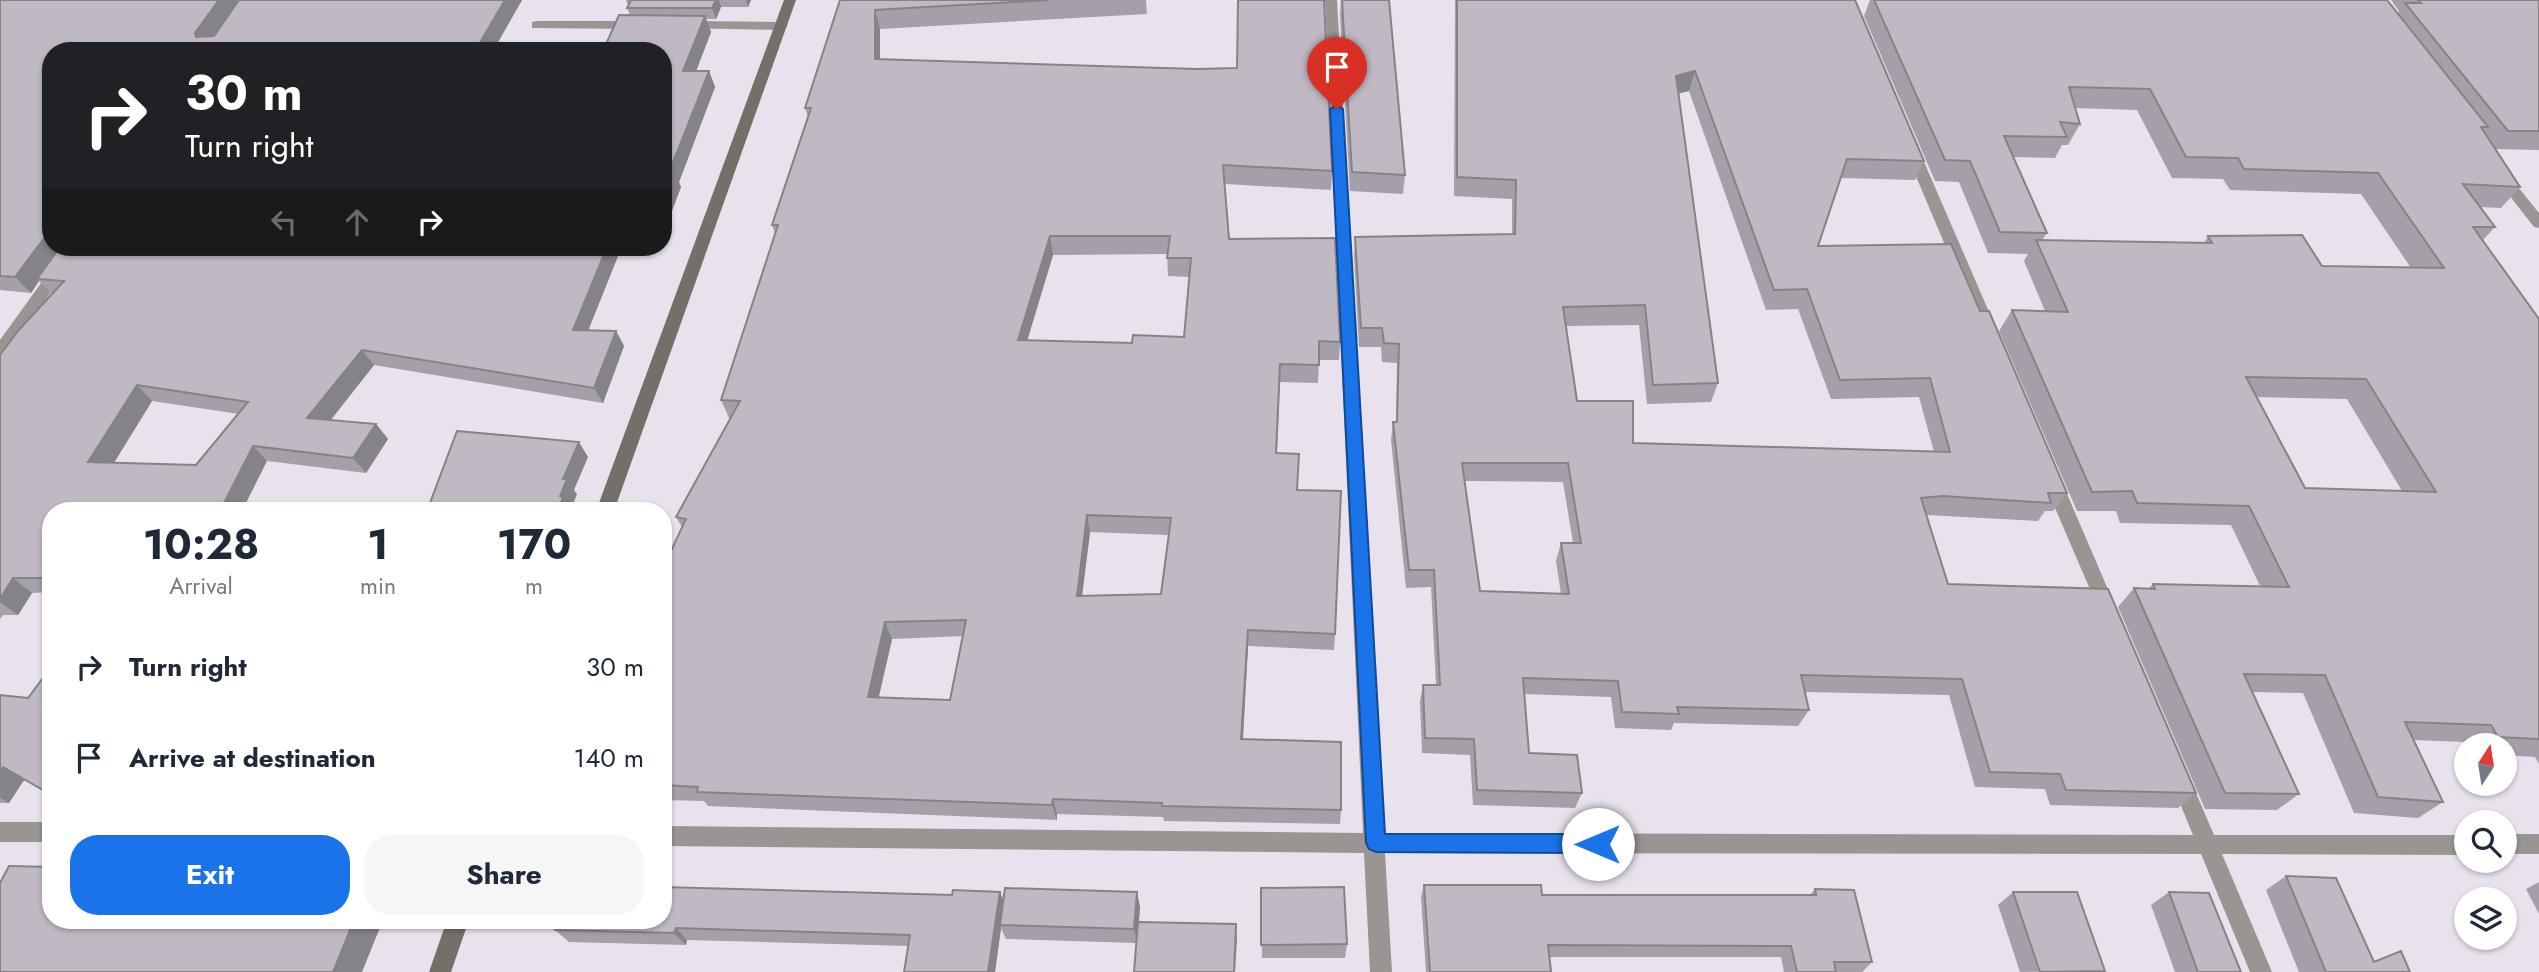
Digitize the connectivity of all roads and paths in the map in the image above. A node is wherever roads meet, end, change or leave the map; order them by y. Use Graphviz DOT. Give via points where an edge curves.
graph roads {
  1 [pos="790,0"];
  2 [pos="1331,0"];
  3 [pos="537,25"];
  4 [pos="781,26"];
  5 [pos="1902,128"];
  6 [pos="2489,159"];
  7 [pos="2539,223"];
  8 [pos="69,256"];
  9 [pos="1995,346"];
  10 [pos="0,352"];
  11 [pos="2045,461"];
  12 [pos="608,502"];
  13 [pos="2116,628"];
  14 [pos="2170,756"];
  15 [pos="0,832"];
  16 [pos="42,832"];
  17 [pos="672,836"];
  18 [pos="1376,843"];
  19 [pos="2517,844"];
  20 [pos="2539,844"];
  21 [pos="2454,845"];
  22 [pos="2209,846"];
  23 [pos="455,929"];
  24 [pos="440,972"];
  25 [pos="1381,972"];
  26 [pos="2261,972"];
  1 -- 4 [label="street"];
  2 -- 18 [label="street"];
  3 -- 4 [label="street"];
  4 -- 12 [label="street"];
  5 -- 9 [label="street"];
  6 -- 7 [label="street"];
  8 -- 10 [label="street"];
  11 -- 13 [label="street"];
  14 -- 22 [label="street"];
  15 -- 16 [label="street"];
  17 -- 18 [label="street"];
  18 -- 22 [label="street"];
  18 -- 25 [label="street"];
  19 -- 20 [label="street"];
  21 -- 22 [label="street"];
  22 -- 26 [label="street"];
  23 -- 24 [label="street"];
}
